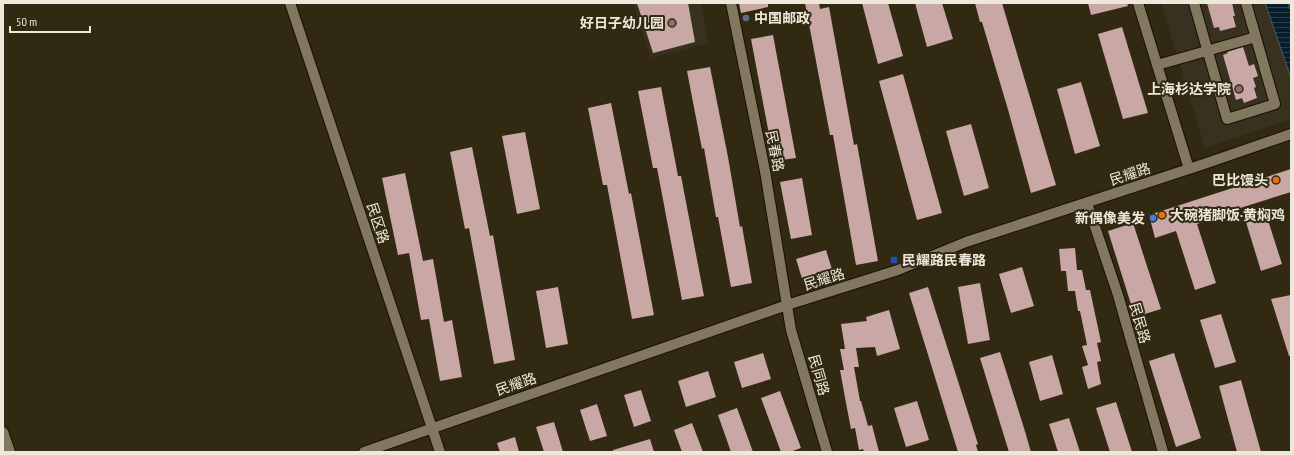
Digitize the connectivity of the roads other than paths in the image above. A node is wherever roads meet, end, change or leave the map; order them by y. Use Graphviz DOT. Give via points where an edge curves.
graph roads {
  1 [pos="290,3"];
  2 [pos="731,3"];
  3 [pos="1138,3"];
  4 [pos="1194,3"];
  5 [pos="1246,3"];
  6 [pos="1256,37"];
  7 [pos="1207,51"];
  8 [pos="1157,65"];
  9 [pos="1291,134"];
  10 [pos="1189,169"];
  11 [pos="1087,203"];
  12 [pos="787,305"];
  13 [pos="431,428"];
  14 [pos="3,432"];
  15 [pos="10,452"];
  16 [pos="364,452"];
  17 [pos="440,452"];
  18 [pos="827,452"];
  19 [pos="1163,452"];
  1 -- 13 [label="street, 民区路"];
  2 -- 12 [label="street, 民春路" via="765,171"];
  3 -- 8 [label="street"];
  4 -- 7 [label="street"];
  5 -- 6 [label="street"];
  6 -- 7 [label="street"];
  6 -- 7 [label="street" via="1275,104 1227,119"];
  7 -- 8 [label="street"];
  8 -- 10 [label="street"];
  9 -- 10 [label="street, 民耀路"];
  10 -- 11 [label="street, 民耀路"];
  11 -- 12 [label="street, 民耀路" via="966,242 898,270"];
  11 -- 19 [label="street, 民民路" via="1118,295"];
  12 -- 13 [label="street, 民耀路"];
  12 -- 18 [label="street, 民同路" via="791,330"];
  13 -- 16 [label="street, 民耀路"];
  13 -- 17 [label="street, 民区路"];
  14 -- 15 [label="street"];
}
